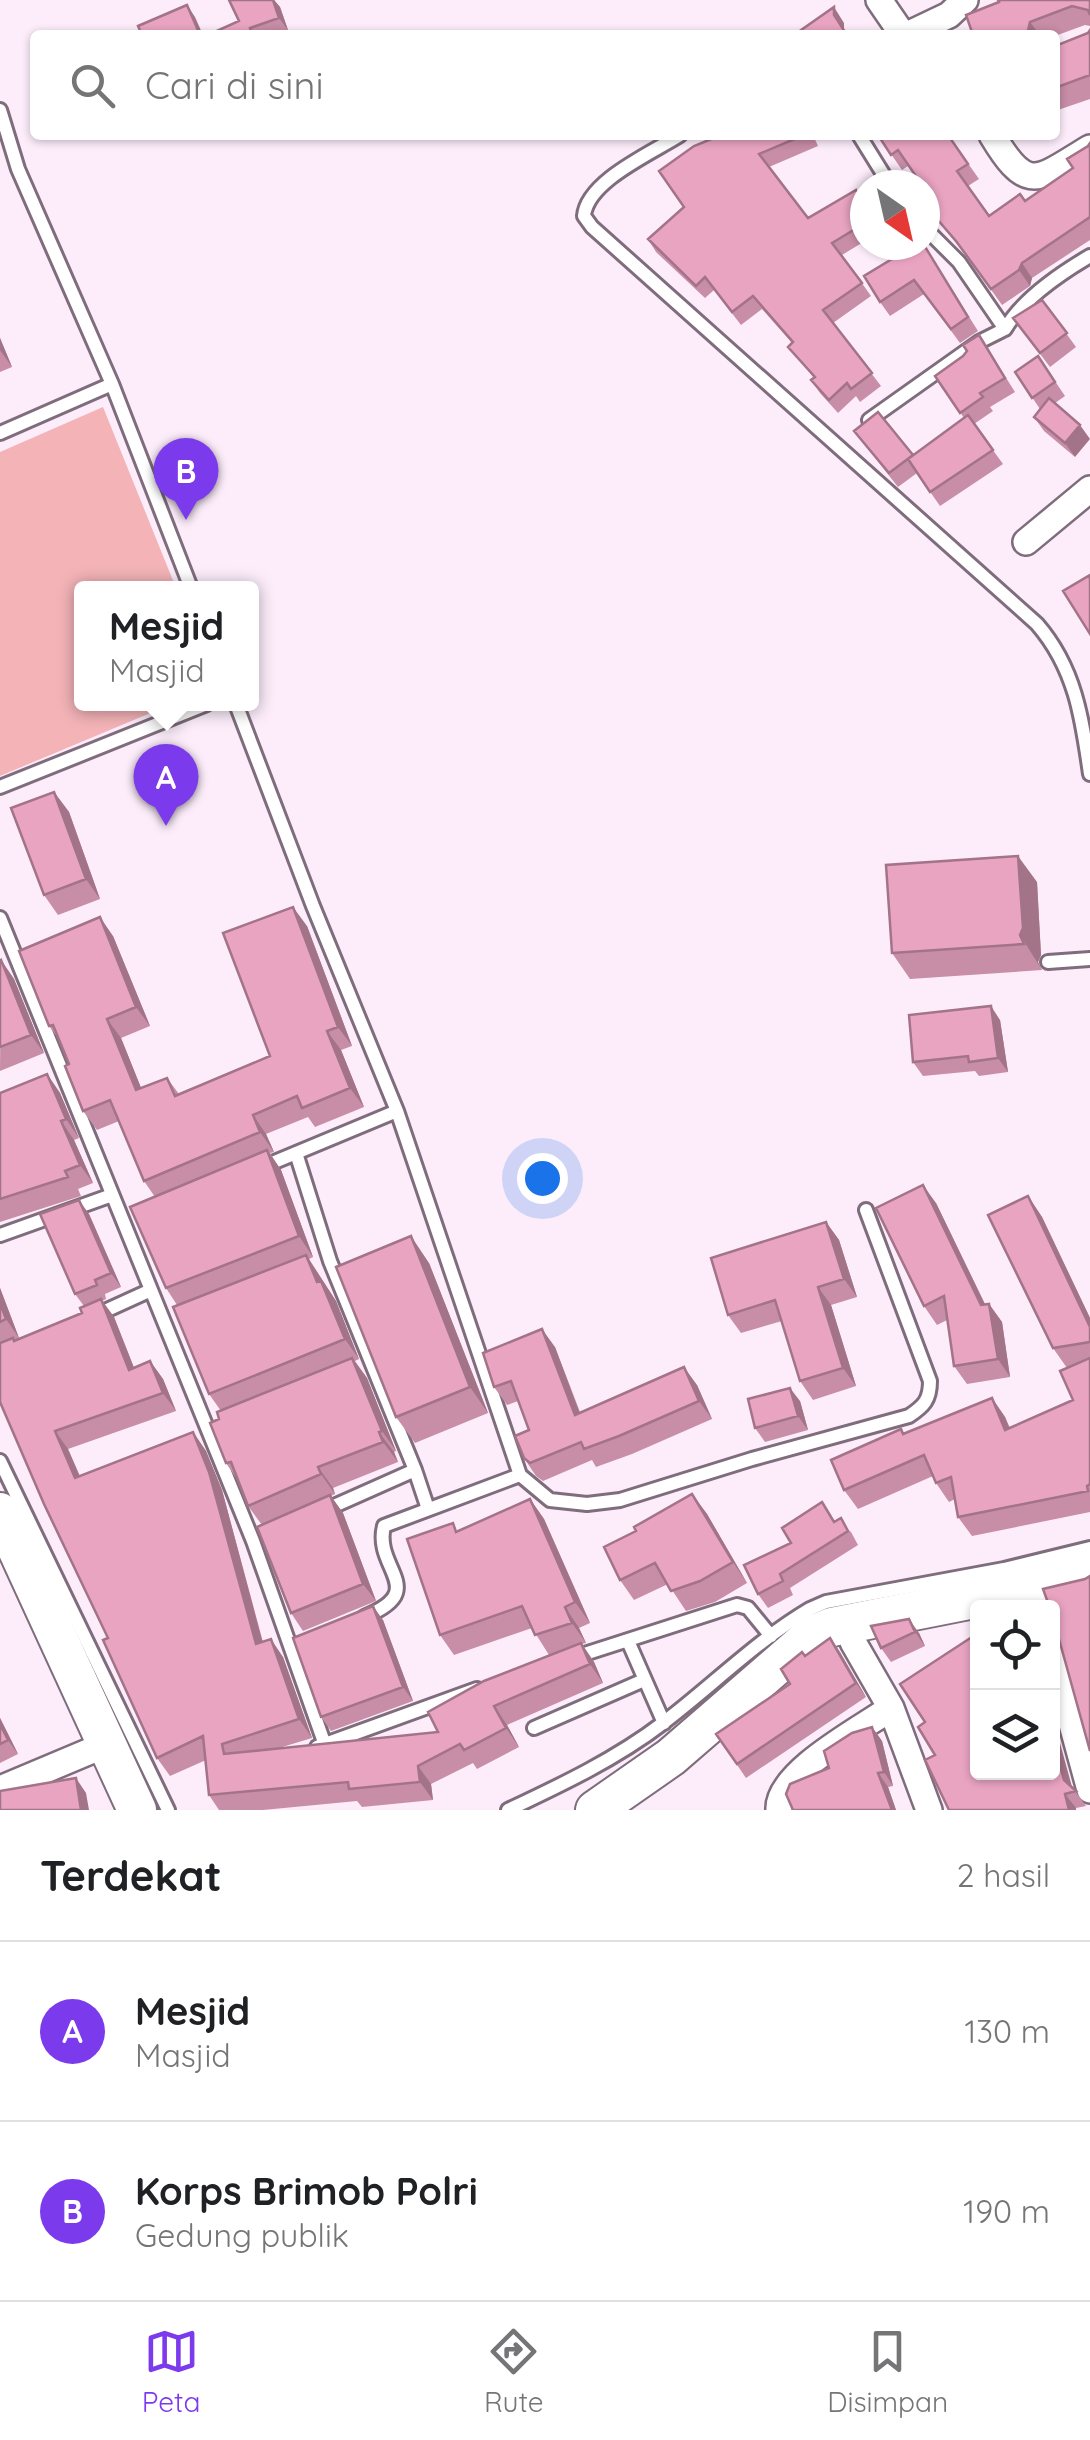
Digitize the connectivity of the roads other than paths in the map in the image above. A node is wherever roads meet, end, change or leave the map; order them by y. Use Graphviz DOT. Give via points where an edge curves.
graph roads {
  1 [pos="879,0"];
  2 [pos="965,0"];
  3 [pos="901,30"];
  4 [pos="916,30"];
  5 [pos="0,110"];
  6 [pos="672,140"];
  7 [pos="861,140"];
  8 [pos="995,140"];
  9 [pos="1090,148"];
  10 [pos="880,170"];
  11 [pos="940,243"];
  12 [pos="1090,256"];
  13 [pos="1005,328"];
  14 [pos="112,384"];
  15 [pos="869,420"];
  16 [pos="0,433"];
  17 [pos="1090,489"];
  18 [pos="1026,542"];
  19 [pos="188,581"];
  20 [pos="189,711"];
  21 [pos="239,711"];
  22 [pos="1090,774"];
  23 [pos="0,787"];
  24 [pos="0,918"];
  25 [pos="1090,959"];
  26 [pos="1048,962"];
  27 [pos="64,1077"];
  28 [pos="48,1083"];
  29 [pos="396,1111"];
  30 [pos="296,1153"];
  31 [pos="245,1174"];
  32 [pos="112,1195"];
  33 [pos="866,1210"];
  34 [pos="142,1218"];
  35 [pos="124,1225"];
  36 [pos="0,1234"];
  37 [pos="330,1261"];
  38 [pos="312,1268"];
  39 [pos="151,1290"];
  40 [pos="183,1318"];
  41 [pos="84,1320"];
  42 [pos="165,1325"];
  43 [pos="372,1365"];
  44 [pos="354,1372"];
  45 [pos="226,1424"];
  46 [pos="208,1431"];
  47 [pos="0,1461"];
  48 [pos="415,1470"];
  49 [pos="520,1475"];
  50 [pos="428,1509"];
  51 [pos="0,1512"];
  52 [pos="307,1518"];
  53 [pos="271,1534"];
  54 [pos="253,1542"];
  55 [pos="1090,1548"];
  56 [pos="1090,1572"];
  57 [pos="1038,1596"];
  58 [pos="356,1620"];
  59 [pos="771,1636"];
  60 [pos="308,1640"];
  61 [pos="628,1640"];
  62 [pos="853,1642"];
  63 [pos="292,1646"];
  64 [pos="554,1664"];
  65 [pos="1060,1679"];
  66 [pos="644,1680"];
  67 [pos="498,1682"];
  68 [pos="892,1708"];
  69 [pos="664,1723"];
  70 [pos="534,1728"];
  71 [pos="107,1744"];
  72 [pos="325,1745"];
  73 [pos="308,1750"];
  74 [pos="0,1790"];
  75 [pos="1090,1790"];
  76 [pos="600,1809"];
  77 [pos="137,1810"];
  78 [pos="168,1810"];
  79 [pos="508,1810"];
  80 [pos="779,1810"];
  81 [pos="928,1810"];
  1 -- 3 [label="street"];
  2 -- 4 [label="street"];
  5 -- 14 [label="lane" via="18,169"];
  6 -- 22 [label="lane" via="598,188 584,216 1037,624 1065,662 1078,698"];
  7 -- 10 [label="lane"];
  8 -- 9 [label="street" via="1011,167 1037,178"];
  11 -- 13 [label="lane"];
  12 -- 13 [label="lane" via="1058,274"];
  13 -- 15 [label="lane"];
  14 -- 16 [label="lane"];
  14 -- 19 [label="lane"];
  17 -- 18 [label="street"];
  20 -- 23 [label="lane"];
  21 -- 29 [label="lane"];
  24 -- 27 [label="lane"];
  25 -- 26 [label="lane"];
  27 -- 28 [label="lane"];
  27 -- 32 [label="lane"];
  29 -- 30 [label="lane"];
  29 -- 49 [label="lane"];
  30 -- 31 [label="lane"];
  30 -- 37 [label="lane"];
  32 -- 35 [label="lane"];
  32 -- 36 [label="lane"];
  33 -- 49 [label="lane" via="930,1382 923,1407 620,1500 550,1500"];
  34 -- 35 [label="lane"];
  35 -- 39 [label="lane"];
  37 -- 38 [label="lane"];
  37 -- 43 [label="lane"];
  39 -- 41 [label="lane"];
  39 -- 42 [label="lane"];
  40 -- 42 [label="lane"];
  42 -- 46 [label="lane"];
  43 -- 44 [label="lane"];
  43 -- 48 [label="lane"];
  45 -- 46 [label="lane"];
  46 -- 54 [label="lane"];
  47 -- 78 [label="lane"];
  48 -- 50 [label="lane"];
  48 -- 52 [label="lane"];
  49 -- 50 [label="lane"];
  50 -- 58 [label="lane" via="384,1526 396,1597"];
  51 -- 71 [label="street"];
  53 -- 54 [label="lane"];
  54 -- 63 [label="lane"];
  55 -- 59 [label="lane" via="826,1602"];
  56 -- 57 [label="street"];
  57 -- 76 [label="street" via="832,1627 812,1636"];
  59 -- 61 [label="lane" via="748,1608 737,1605"];
  59 -- 69 [label="lane"];
  60 -- 63 [label="lane"];
  61 -- 64 [label="lane"];
  61 -- 66 [label="lane"];
  62 -- 68 [label="street"];
  63 -- 72 [label="lane"];
  65 -- 75 [label="street"];
  66 -- 69 [label="lane"];
  66 -- 70 [label="lane"];
  67 -- 72 [label="lane"];
  68 -- 80 [label="street" via="799,1771 780,1795"];
  68 -- 81 [label="street"];
  69 -- 79 [label="lane"];
  71 -- 74 [label="street"];
  71 -- 77 [label="street"];
  72 -- 73 [label="lane"];
}
